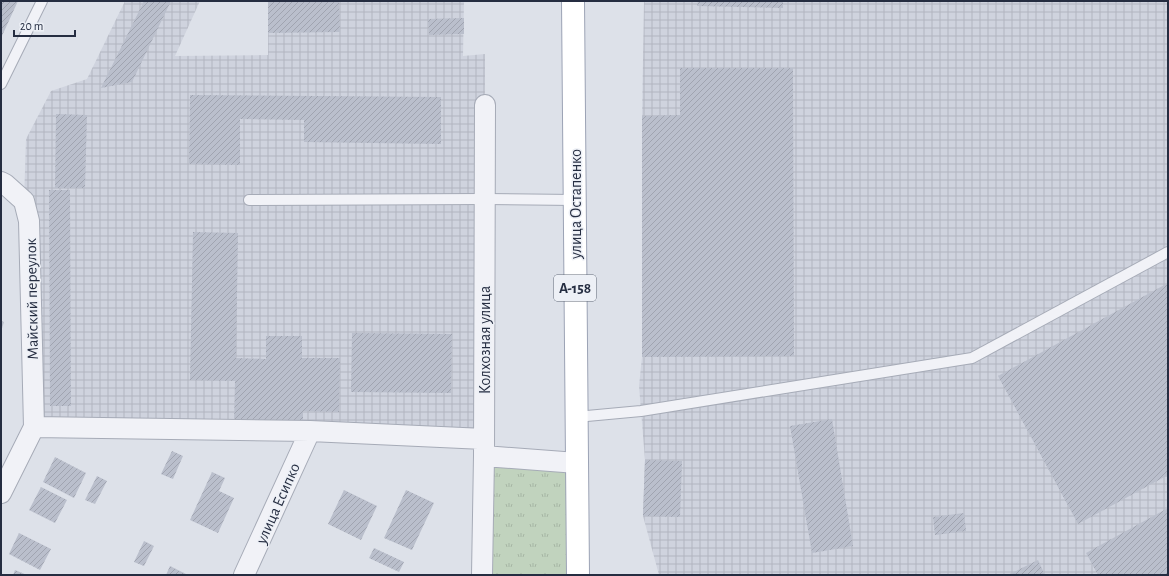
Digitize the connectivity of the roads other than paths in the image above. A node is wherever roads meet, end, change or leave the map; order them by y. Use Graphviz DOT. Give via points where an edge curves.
graph roads {
  1 [pos="42,1"];
  2 [pos="574,1"];
  3 [pos="1,84"];
  4 [pos="485,105"];
  5 [pos="1,182"];
  6 [pos="485,199"];
  7 [pos="249,200"];
  8 [pos="575,200"];
  9 [pos="1168,252"];
  10 [pos="576,417"];
  11 [pos="34,427"];
  12 [pos="310,431"];
  13 [pos="484,447"];
  14 [pos="577,463"];
  15 [pos="1,493"];
  16 [pos="244,575"];
  17 [pos="482,575"];
  18 [pos="578,575"];
  1 -- 3 [label="lane"];
  2 -- 8 [label="main road, улица Остапенко / А-158"];
  4 -- 6 [label="street, Колхозная улица"];
  5 -- 11 [label="street, Майский переулок" via="24,201 29,221"];
  6 -- 7 [label="lane"];
  6 -- 8 [label="lane"];
  6 -- 13 [label="street, Колхозная улица"];
  8 -- 10 [label="main road, улица Остапенко / А-158"];
  9 -- 10 [label="lane" via="972,358 641,411"];
  10 -- 14 [label="main road, улица Остапенко / А-158"];
  11 -- 12 [label="street"];
  11 -- 15 [label="street"];
  12 -- 13 [label="street"];
  12 -- 16 [label="street, улица Есипко"];
  13 -- 14 [label="street"];
  13 -- 17 [label="street, Колхозная улица"];
  14 -- 18 [label="main road, улица Остапенко / А-158"];
}
